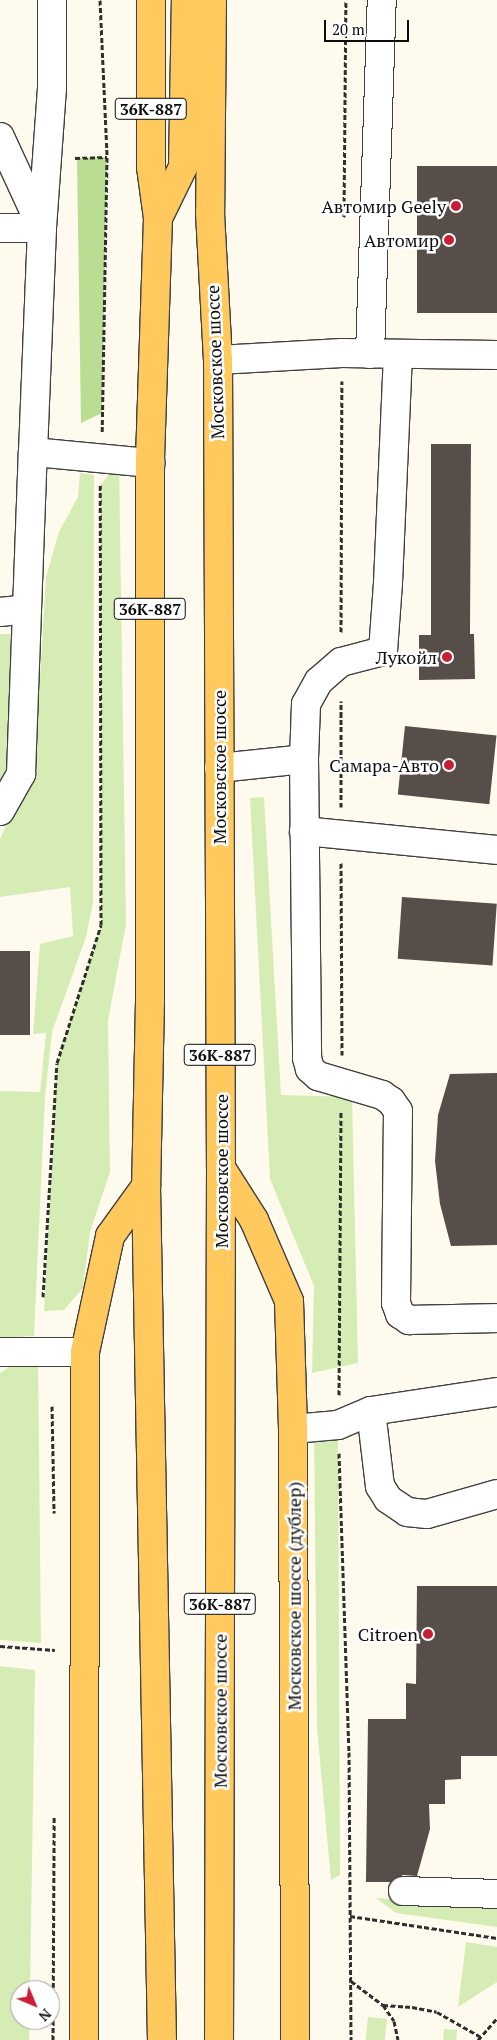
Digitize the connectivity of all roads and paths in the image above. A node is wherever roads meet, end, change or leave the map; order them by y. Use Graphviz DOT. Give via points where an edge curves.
graph roads {
  1 [pos="52,0"];
  2 [pos="100,0"];
  3 [pos="151,0"];
  4 [pos="186,0"];
  5 [pos="212,0"];
  6 [pos="382,0"];
  7 [pos="0,137"];
  8 [pos="183,166"];
  9 [pos="210,213"];
  10 [pos="158,218"];
  11 [pos="0,228"];
  12 [pos="42,228"];
  13 [pos="370,354"];
  14 [pos="398,354"];
  15 [pos="497,356"];
  16 [pos="218,360"];
  17 [pos="33,452"];
  18 [pos="101,460"];
  19 [pos="150,463"];
  20 [pos="27,608"];
  21 [pos="0,612"];
  22 [pos="341,662"];
  23 [pos="304,759"];
  24 [pos="219,768"];
  25 [pos="0,811"];
  26 [pos="304,831"];
  27 [pos="340,835"];
  28 [pos="497,850"];
  29 [pos="342,1083"];
  30 [pos="222,1168"];
  31 [pos="146,1186"];
  32 [pos="43,1298"];
  33 [pos="497,1318"];
  34 [pos="0,1352"];
  35 [pos="85,1352"];
  36 [pos="497,1392"];
  37 [pos="371,1411"];
  38 [pos="338,1425"];
  39 [pos="293,1429"];
  40 [pos="497,1494"];
  41 [pos="0,1646"];
  42 [pos="55,1650"];
  43 [pos="403,1891"];
  44 [pos="497,1894"];
  45 [pos="350,1916"];
  46 [pos="497,1938"];
  47 [pos="350,1981"];
  48 [pos="383,2005"];
  49 [pos="497,2018"];
  50 [pos="480,2038"];
  51 [pos="84,2040"];
  52 [pos="162,2040"];
  53 [pos="219,2040"];
  54 [pos="295,2040"];
  55 [pos="351,2040"];
  56 [pos="398,2040"];
  1 -- 12 [label="street" via="52,88"];
  2 -- 18 [label="path" via="107,157"];
  3 -- 10 [label="main road, 36К-887" via="151,167"];
  4 -- 8 [label="main road, 36К-887"];
  5 -- 9 [label="main road, Московское шоссе / 36К-887"];
  6 -- 13 [label="street"];
  7 -- 12 [label="street"];
  8 -- 9 [label="main road, Московское шоссе / 36К-887"];
  8 -- 10 [label="main road, 36К-887"];
  9 -- 16 [label="main road, Московское шоссе / 36К-887"];
  10 -- 19 [label="main road, 36К-887"];
  11 -- 12 [label="street"];
  12 -- 17 [label="street"];
  13 -- 14 [label="street"];
  13 -- 16 [label="street"];
  14 -- 15 [label="street"];
  14 -- 22 [label="street" via="383,651"];
  16 -- 24 [label="main road, Московское шоссе / 36К-887"];
  17 -- 18 [label="street"];
  17 -- 20 [label="street"];
  18 -- 19 [label="street"];
  18 -- 32 [label="path" via="101,925 57,1063"];
  19 -- 31 [label="main road, 36К-887" via="150,1001"];
  20 -- 21 [label="street"];
  20 -- 25 [label="street" via="21,774"];
  22 -- 23 [label="street" via="319,680 306,704"];
  22 -- 27 [label="path"];
  23 -- 24 [label="street"];
  23 -- 26 [label="street"];
  24 -- 30 [label="main road, Московское шоссе / 36К-887"];
  26 -- 27 [label="street"];
  26 -- 29 [label="street" via="307,1058 310,1070 318,1076"];
  27 -- 28 [label="street"];
  27 -- 29 [label="path"];
  29 -- 33 [label="street" via="382,1095 398,1111 396,1303 400,1314 409,1320"];
  29 -- 38 [label="path"];
  30 -- 39 [label="main road, Московское шоссе (дублер)" via="254,1220 289,1301"];
  30 -- 53 [label="main road, Московское шоссе / 36К-887"];
  31 -- 35 [label="main road" via="110,1236"];
  31 -- 52 [label="main road, 36К-887"];
  34 -- 35 [label="street"];
  35 -- 51 [label="main road"];
  36 -- 37 [label="street"];
  37 -- 38 [label="street"];
  37 -- 40 [label="street" via="380,1486 388,1499 407,1512 427,1514"];
  38 -- 39 [label="street"];
  38 -- 45 [label="path" via="349,1752"];
  39 -- 54 [label="main road, Московское шоссе (дублер)"];
  41 -- 42 [label="path"];
  43 -- 44 [label="street"];
  45 -- 46 [label="path"];
  45 -- 47 [label="path"];
  47 -- 48 [label="path"];
  47 -- 55 [label="path"];
  48 -- 50 [label="path" via="436,2012"];
  48 -- 56 [label="path" via="394,2021"];
  49 -- 50 [label="path"];
}
